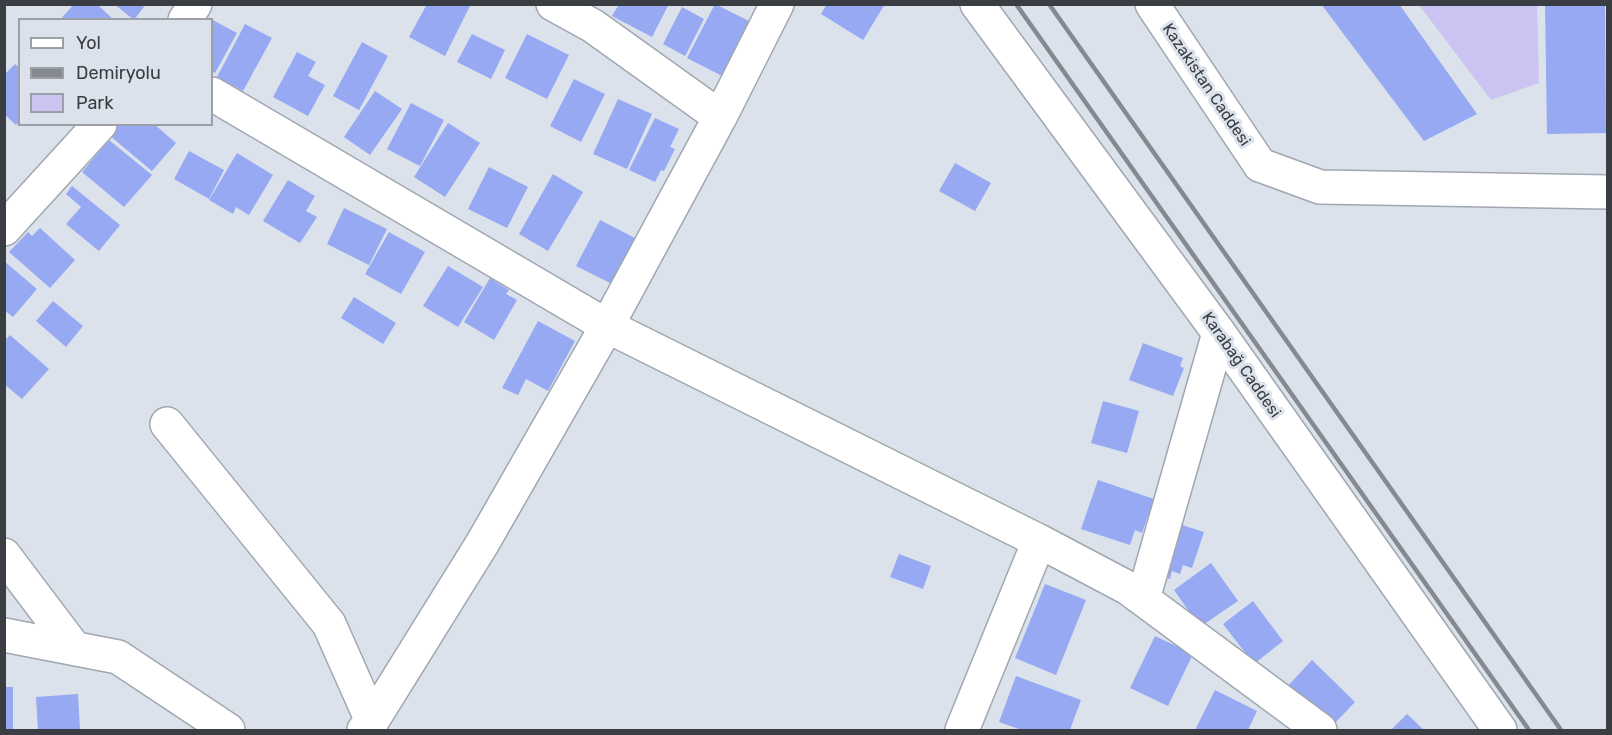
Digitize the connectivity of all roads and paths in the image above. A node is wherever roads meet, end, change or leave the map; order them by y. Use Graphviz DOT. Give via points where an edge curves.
graph roads {
  1 [pos="195,4"];
  2 [pos="554,4"];
  3 [pos="777,4"];
  4 [pos="976,4"];
  5 [pos="1152,4"];
  6 [pos="597,15"];
  7 [pos="186,18"];
  8 [pos="213,94"];
  9 [pos="720,117"];
  10 [pos="98,126"];
  11 [pos="1608,192"];
  12 [pos="4,229"];
  13 [pos="607,326"];
  14 [pos="1219,333"];
  15 [pos="167,424"];
  16 [pos="1039,542"];
  17 [pos="4,555"];
  18 [pos="1143,599"];
  19 [pos="4,635"];
  20 [pos="75,649"];
  21 [pos="368,726"];
  22 [pos="228,730"];
  23 [pos="962,730"];
  24 [pos="1320,730"];
  25 [pos="1500,730"];
  1 -- 7 [label="street"];
  2 -- 6 [label="street"];
  3 -- 9 [label="street"];
  4 -- 14 [label="street, Karabağ Caddesi"];
  5 -- 11 [label="street, Kazakistan Caddesi" via="1260,165 1320,188"];
  6 -- 9 [label="street"];
  8 -- 13 [label="street"];
  9 -- 13 [label="street"];
  10 -- 12 [label="street"];
  13 -- 16 [label="street"];
  13 -- 21 [label="street" via="482,544"];
  14 -- 18 [label="street"];
  14 -- 25 [label="street, Karabağ Caddesi"];
  15 -- 21 [label="street" via="329,624"];
  16 -- 18 [label="street"];
  16 -- 23 [label="street"];
  17 -- 20 [label="street"];
  18 -- 24 [label="street"];
  19 -- 20 [label="street"];
  20 -- 22 [label="street" via="118,657"];
}
